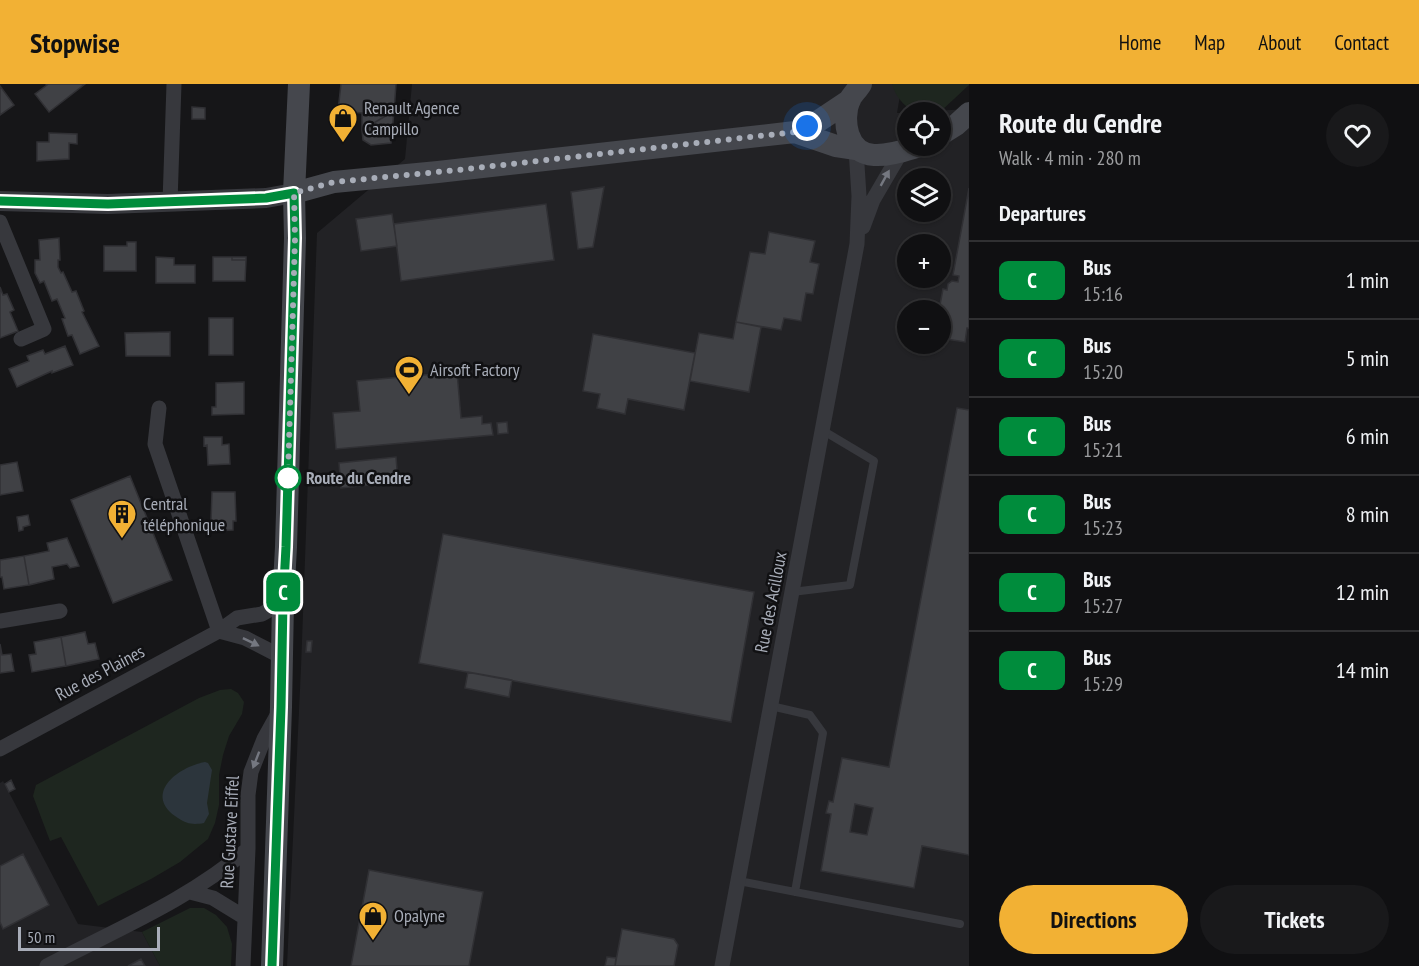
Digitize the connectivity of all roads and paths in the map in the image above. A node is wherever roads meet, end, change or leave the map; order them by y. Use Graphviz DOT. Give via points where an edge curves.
graph roads {
  1 [pos="174,84"];
  2 [pos="299,84"];
  3 [pos="856,92"];
  4 [pos="795,132"];
  5 [pos="856,149"];
  6 [pos="897,152"];
  7 [pos="905,156"];
  8 [pos="294,193"];
  9 [pos="0,201"];
  10 [pos="170,202"];
  11 [pos="0,222"];
  12 [pos="857,244"];
  13 [pos="21,339"];
  14 [pos="159,408"];
  15 [pos="822,430"];
  16 [pos="792,592"];
  17 [pos="283,602"];
  18 [pos="60,611"];
  19 [pos="0,621"];
  20 [pos="219,631"];
  21 [pos="282,657"];
  22 [pos="771,706"];
  23 [pos="281,707"];
  24 [pos="0,749"];
  25 [pos="248,849"];
  26 [pos="738,881"];
  27 [pos="190,892"];
  28 [pos="795,892"];
  29 [pos="244,917"];
  30 [pos="960,924"];
  31 [pos="47,966"];
  32 [pos="243,966"];
  33 [pos="272,966"];
  34 [pos="722,966"];
  1 -- 10 [label="street"];
  2 -- 8 [label="main road"];
  3 -- 4 [label="main road" via="820,120"];
  3 -- 5 [label="main road" via="845,122"];
  4 -- 5 [label="main road"];
  4 -- 8 [label="main road" via="334,182"];
  5 -- 6 [label="main road" via="876,156"];
  5 -- 12 [label="street, Rue des Acilloux"];
  12 -- 7 [label="street, Rue des Acilloux, one-way" via="873,200"];
  8 -- 10 [label="street"];
  8 -- 17 [label="main road"];
  9 -- 10 [label="street"];
  11 -- 13 [label="street" via="44,329"];
  12 -- 15 [label="street, Rue des Acilloux"];
  14 -- 20 [label="street" via="155,444"];
  15 -- 16 [label="street, Rue des Acilloux"];
  15 -- 16 [label="lane" via="874,461 872,472 850,585"];
  16 -- 22 [label="street, Rue des Acilloux"];
  17 -- 20 [label="street, Rue des Plaines" via="262,614 237,618"];
  17 -- 21 [label="main road"];
  18 -- 19 [label="street"];
  20 -- 21 [label="street, one-way"];
  20 -- 24 [label="street, Rue des Plaines"];
  21 -- 23 [label="main road"];
  22 -- 26 [label="street, Rue des Acilloux"];
  22 -- 28 [label="lane" via="810,715 823,733"];
  23 -- 25 [label="street, Rue Gustave Eiffel, one-way" via="251,772"];
  23 -- 33 [label="main road"];
  25 -- 27 [label="street"];
  25 -- 29 [label="street, Rue Gustave Eiffel"];
  26 -- 28 [label="lane"];
  26 -- 34 [label="street, Rue des Acilloux"];
  27 -- 29 [label="street" via="213,898"];
  27 -- 31 [label="street"];
  28 -- 30 [label="lane"];
  29 -- 32 [label="street, Rue Gustave Eiffel"];
}
